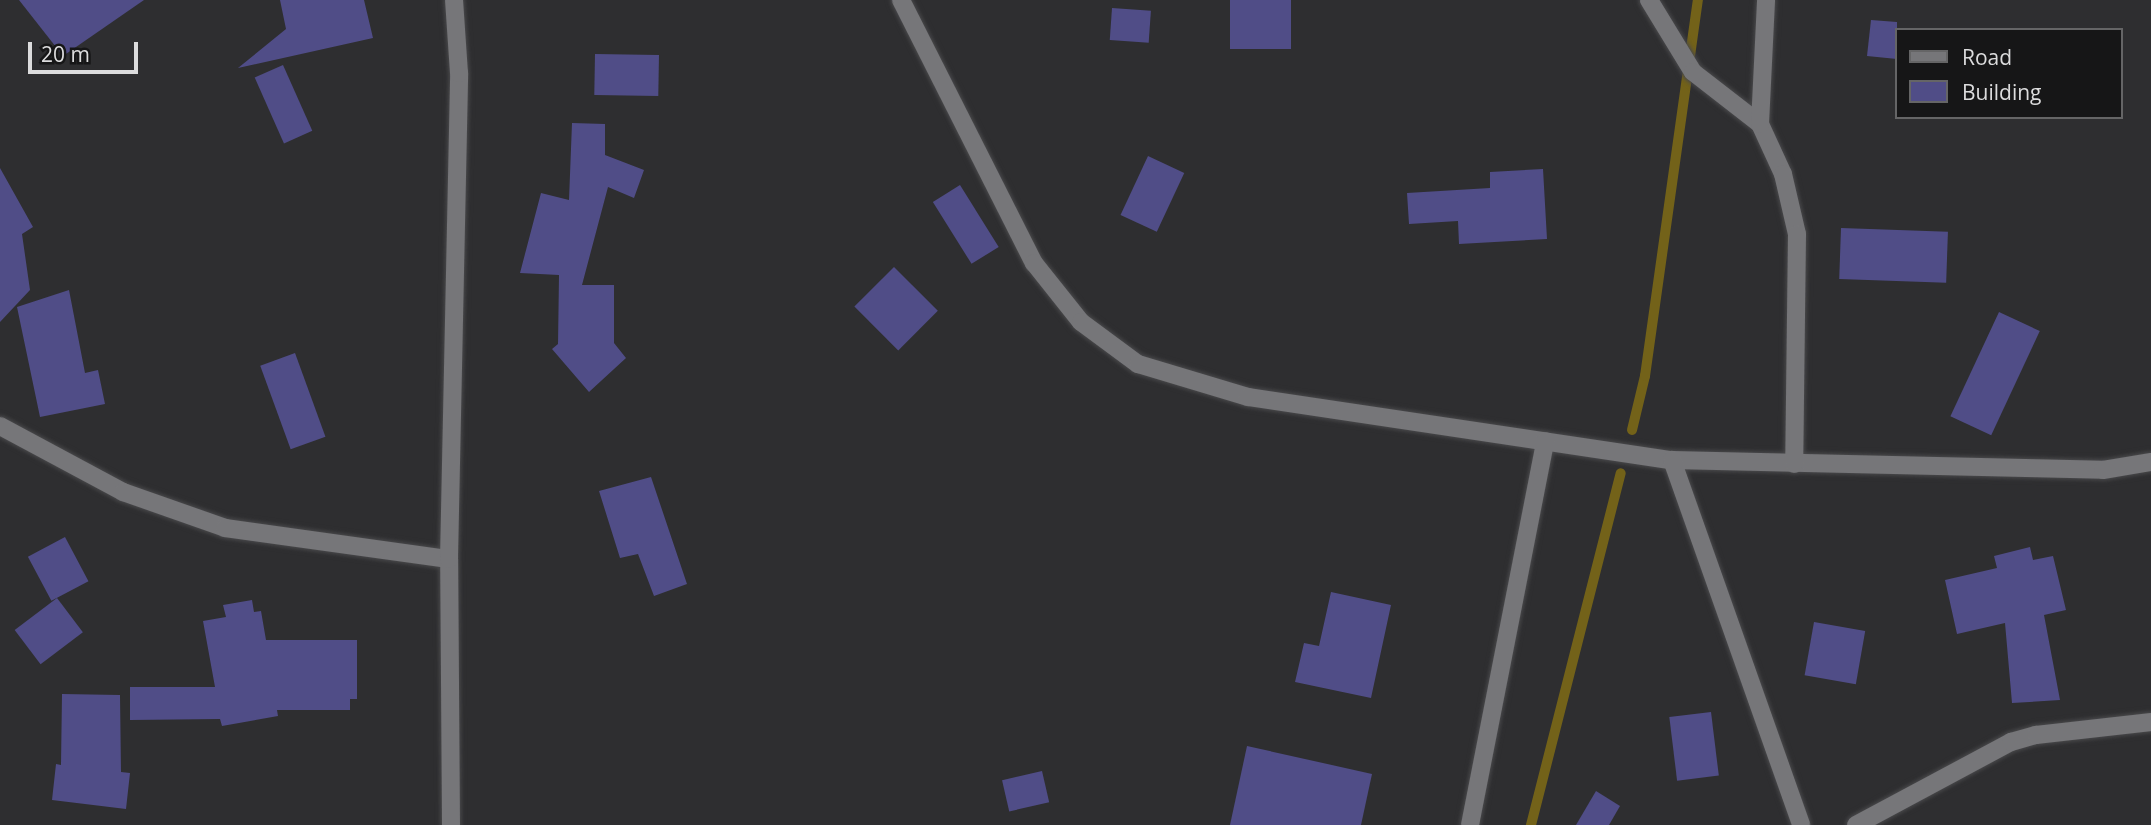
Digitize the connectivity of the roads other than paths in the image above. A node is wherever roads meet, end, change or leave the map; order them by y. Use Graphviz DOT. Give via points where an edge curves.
graph roads {
  1 [pos="454,0"];
  2 [pos="901,0"];
  3 [pos="1649,0"];
  4 [pos="1766,0"];
  5 [pos="1760,124"];
  6 [pos="0,426"];
  7 [pos="1545,441"];
  8 [pos="1672,460"];
  9 [pos="2151,462"];
  10 [pos="1794,464"];
  11 [pos="449,559"];
  12 [pos="2151,722"];
  13 [pos="451,825"];
  14 [pos="1470,825"];
  15 [pos="1801,825"];
  16 [pos="1856,825"];
  1 -- 11 [label="street" via="459,73"];
  2 -- 7 [label="street" via="1034,263 1055,295 1109,347 1138,364 1248,397"];
  3 -- 5 [label="street" via="1693,72"];
  4 -- 5 [label="street"];
  5 -- 10 [label="street" via="1783,174 1797,234"];
  6 -- 11 [label="street" via="123,492 225,528"];
  7 -- 8 [label="street"];
  7 -- 14 [label="street"];
  8 -- 10 [label="street"];
  8 -- 15 [label="street"];
  9 -- 10 [label="street" via="2103,470"];
  11 -- 13 [label="street"];
  12 -- 16 [label="street" via="2036,734"];
}
